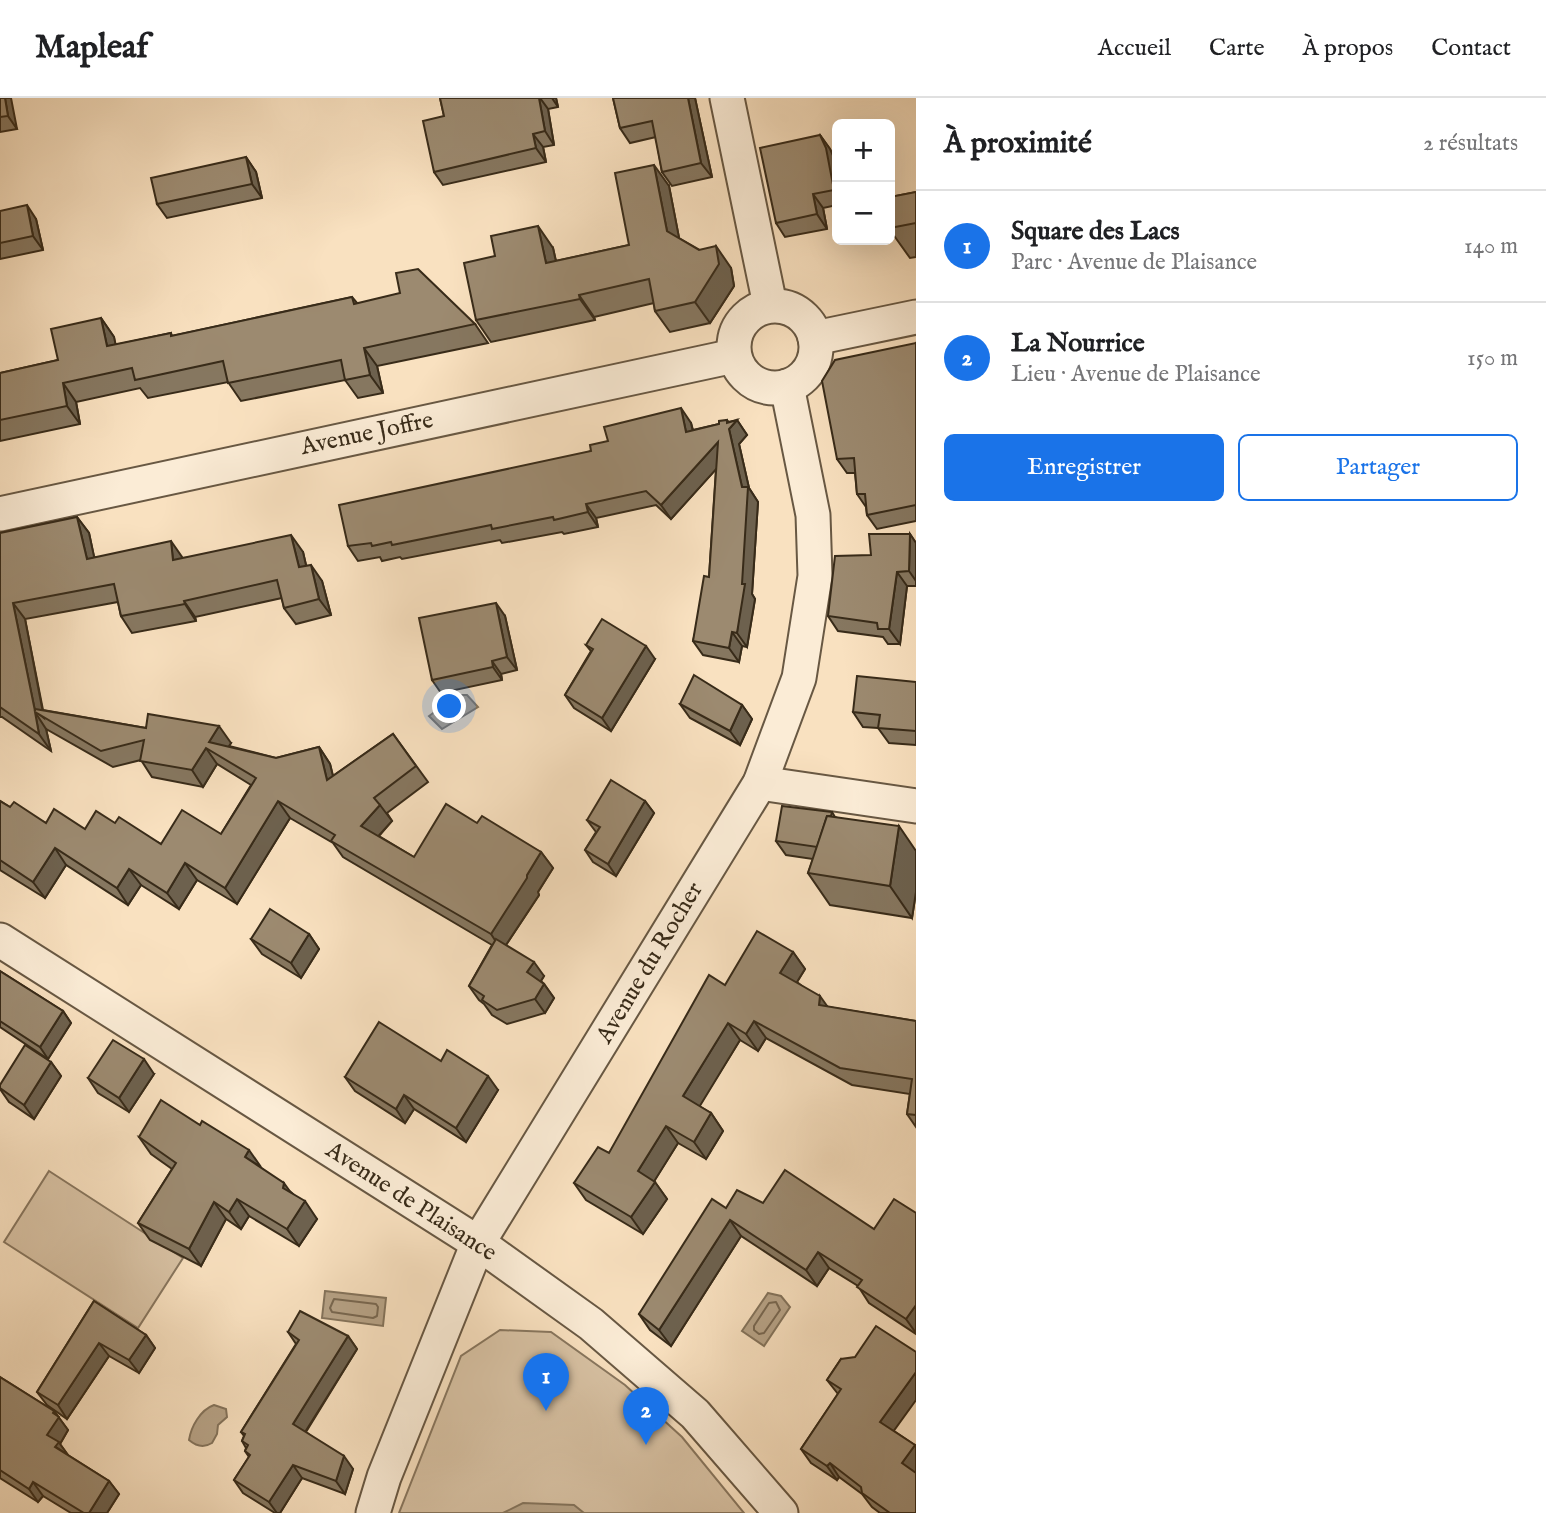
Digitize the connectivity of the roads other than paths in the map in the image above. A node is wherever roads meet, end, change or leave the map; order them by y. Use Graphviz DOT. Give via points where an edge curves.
graph roads {
  1 [pos="727,98"];
  2 [pos="770,305"];
  3 [pos="916,317"];
  4 [pos="815,338"];
  5 [pos="734,356"];
  6 [pos="786,386"];
  7 [pos="0,514"];
  8 [pos="760,783"];
  9 [pos="916,806"];
  10 [pos="0,940"];
  11 [pos="478,1244"];
  12 [pos="373,1513"];
  13 [pos="781,1513"];
  1 -- 2 [label="street"];
  2 -- 4 [label="street" via="802,314"];
  2 -- 5 [label="street" via="757,309 737,328"];
  3 -- 4 [label="street"];
  4 -- 6 [label="street" via="815,360 807,374"];
  5 -- 6 [label="street" via="750,380 763,387"];
  5 -- 7 [label="street, Avenue Joffre"];
  6 -- 8 [label="street, Avenue du Rocher" via="813,515 815,576 799,678"];
  8 -- 9 [label="street"];
  8 -- 11 [label="street, Avenue du Rocher"];
  10 -- 11 [label="street, Avenue de Plaisance"];
  11 -- 12 [label="street, Avenue du Rocher"];
  11 -- 13 [label="street, Avenue de Plaisance" via="591,1324 695,1414"];
}
